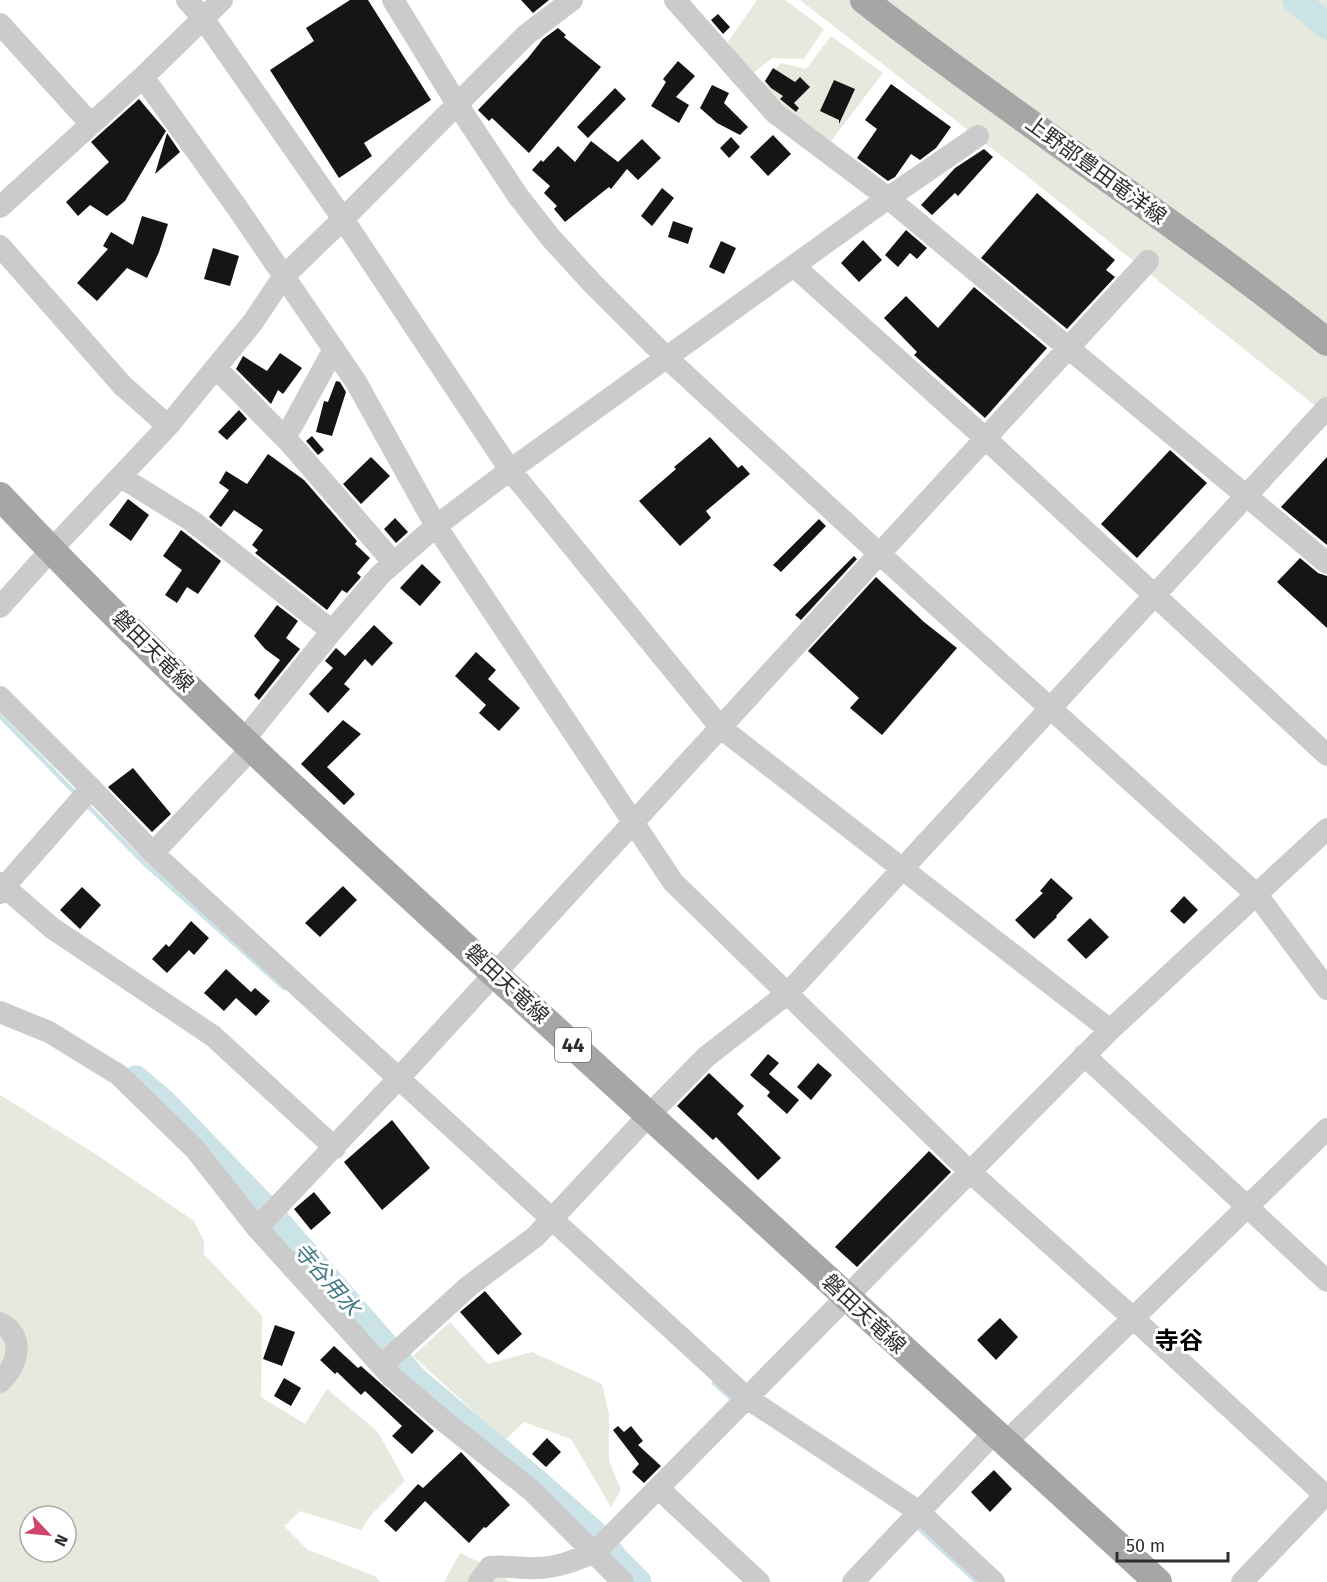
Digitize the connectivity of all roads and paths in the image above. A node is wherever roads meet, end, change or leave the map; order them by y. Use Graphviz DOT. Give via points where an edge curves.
graph roads {
  1 [pos="187,0"];
  2 [pos="222,0"];
  3 [pos="393,0"];
  4 [pos="572,0"];
  5 [pos="675,0"];
  6 [pos="864,0"];
  7 [pos="202,17"];
  8 [pos="0,24"];
  9 [pos="143,77"];
  10 [pos="457,104"];
  11 [pos="90,123"];
  12 [pos="978,136"];
  13 [pos="888,198"];
  14 [pos="0,207"];
  15 [pos="343,219"];
  16 [pos="0,246"];
  17 [pos="1148,261"];
  18 [pos="795,267"];
  19 [pos="283,276"];
  20 [pos="1327,342"];
  21 [pos="1069,348"];
  22 [pos="334,349"];
  23 [pos="667,358"];
  24 [pos="216,368"];
  25 [pos="1327,408"];
  26 [pos="168,426"];
  27 [pos="284,437"];
  28 [pos="986,439"];
  29 [pos="510,470"];
  30 [pos="121,477"];
  31 [pos="1245,495"];
  32 [pos="0,496"];
  33 [pos="436,526"];
  34 [pos="51,550"];
  35 [pos="880,554"];
  36 [pos="394,563"];
  37 [pos="1327,563"];
  38 [pos="1154,595"];
  39 [pos="0,608"];
  40 [pos="332,631"];
  41 [pos="0,697"];
  42 [pos="1050,708"];
  43 [pos="721,728"];
  44 [pos="248,744"];
  45 [pos="1327,755"];
  46 [pos="91,788"];
  47 [pos="633,823"];
  48 [pos="1327,829"];
  49 [pos="153,853"];
  50 [pos="904,868"];
  51 [pos="1,888"];
  52 [pos="1257,895"];
  53 [pos="495,974"];
  54 [pos="1327,988"];
  55 [pos="788,993"];
  56 [pos="0,1012"];
  57 [pos="1110,1030"];
  58 [pos="1084,1055"];
  59 [pos="399,1078"];
  60 [pos="649,1114"];
  61 [pos="1327,1129"];
  62 [pos="335,1148"];
  63 [pos="970,1172"];
  64 [pos="1247,1207"];
  65 [pos="553,1219"];
  66 [pos="257,1228"];
  67 [pos="1327,1281"];
  68 [pos="846,1298"];
  69 [pos="1133,1318"];
  70 [pos="0,1323"];
  71 [pos="382,1365"];
  72 [pos="0,1382"];
  73 [pos="747,1398"];
  74 [pos="999,1438"];
  75 [pos="658,1488"];
  76 [pos="1326,1495"];
  77 [pos="918,1511"];
  78 [pos="595,1552"];
  79 [pos="479,1582"];
  80 [pos="623,1582"];
  81 [pos="759,1582"];
  82 [pos="853,1582"];
  83 [pos="994,1582"];
  84 [pos="1158,1582"];
  85 [pos="1242,1582"];
  1 -- 7 [label="street"];
  2 -- 7 [label="street"];
  3 -- 10 [label="street"];
  4 -- 10 [label="street" via="526,35"];
  5 -- 13 [label="street" via="776,113"];
  6 -- 20 [label="main road, 上野部豊田竜洋線" via="1262,290"];
  7 -- 9 [label="street"];
  7 -- 15 [label="street"];
  8 -- 11 [label="street"];
  9 -- 11 [label="street"];
  9 -- 19 [label="street"];
  10 -- 15 [label="street"];
  10 -- 23 [label="street" via="550,237"];
  11 -- 14 [label="street"];
  12 -- 13 [label="street"];
  13 -- 18 [label="street"];
  13 -- 21 [label="street"];
  15 -- 19 [label="street"];
  15 -- 29 [label="street"];
  16 -- 26 [label="street" via="122,385"];
  17 -- 21 [label="street"];
  18 -- 23 [label="street"];
  18 -- 28 [label="street"];
  19 -- 22 [label="street"];
  19 -- 24 [label="street"];
  21 -- 28 [label="street"];
  21 -- 31 [label="street"];
  22 -- 27 [label="street"];
  22 -- 33 [label="street"];
  23 -- 29 [label="street"];
  23 -- 35 [label="street"];
  24 -- 26 [label="street"];
  24 -- 27 [label="street"];
  25 -- 31 [label="street"];
  26 -- 30 [label="street"];
  27 -- 36 [label="street"];
  28 -- 35 [label="street"];
  28 -- 38 [label="street"];
  29 -- 33 [label="street"];
  29 -- 43 [label="street"];
  30 -- 34 [label="street"];
  30 -- 40 [label="street" via="192,521"];
  31 -- 37 [label="street"];
  31 -- 38 [label="street"];
  32 -- 34 [label="main road, 磐田天竜線 / 44"];
  33 -- 36 [label="street"];
  33 -- 47 [label="street"];
  34 -- 39 [label="street"];
  34 -- 44 [label="main road, 磐田天竜線 / 44"];
  35 -- 42 [label="street"];
  35 -- 43 [label="street"];
  36 -- 40 [label="street"];
  38 -- 42 [label="street"];
  38 -- 45 [label="street"];
  40 -- 44 [label="street"];
  41 -- 46 [label="street"];
  42 -- 50 [label="street"];
  42 -- 52 [label="street"];
  43 -- 47 [label="street"];
  43 -- 50 [label="street"];
  44 -- 49 [label="street"];
  44 -- 53 [label="main road, 磐田天竜線 / 44"];
  46 -- 49 [label="street"];
  46 -- 51 [label="street"];
  47 -- 53 [label="street"];
  47 -- 55 [label="street" via="673,882"];
  48 -- 52 [label="street"];
  49 -- 59 [label="street"];
  50 -- 55 [label="street"];
  50 -- 57 [label="street"];
  51 -- 62 [label="street" via="52,928 213,1036"];
  52 -- 54 [label="street"];
  52 -- 57 [label="street"];
  53 -- 59 [label="street"];
  53 -- 60 [label="main road, 磐田天竜線 / 44"];
  55 -- 60 [label="street" via="706,1057"];
  55 -- 63 [label="street"];
  56 -- 66 [label="street" via="50,1032 119,1075 195,1149"];
  57 -- 58 [label="street"];
  58 -- 63 [label="street"];
  58 -- 64 [label="street"];
  59 -- 62 [label="street"];
  59 -- 65 [label="street"];
  60 -- 65 [label="street"];
  60 -- 68 [label="main road, 磐田天竜線 / 44"];
  61 -- 64 [label="street"];
  62 -- 66 [label="street"];
  63 -- 68 [label="street"];
  63 -- 69 [label="street"];
  64 -- 67 [label="street"];
  64 -- 69 [label="street"];
  65 -- 71 [label="street" via="469,1286"];
  65 -- 73 [label="street"];
  66 -- 71 [label="street"];
  68 -- 73 [label="street"];
  68 -- 74 [label="main road, 磐田天竜線 / 44"];
  69 -- 74 [label="street"];
  69 -- 76 [label="street"];
  70 -- 72 [label="street" via="8,1326 16,1337 18,1352"];
  71 -- 78 [label="street" via="412,1395 531,1490"];
  73 -- 75 [label="street"];
  73 -- 77 [label="street"];
  74 -- 77 [label="street"];
  74 -- 84 [label="main road, 磐田天竜線 / 44"];
  75 -- 78 [label="street"];
  75 -- 81 [label="street"];
  76 -- 85 [label="street"];
  77 -- 82 [label="street"];
  77 -- 83 [label="street"];
  78 -- 79 [label="street" via="537,1569 490,1567"];
  78 -- 80 [label="street"];
}
